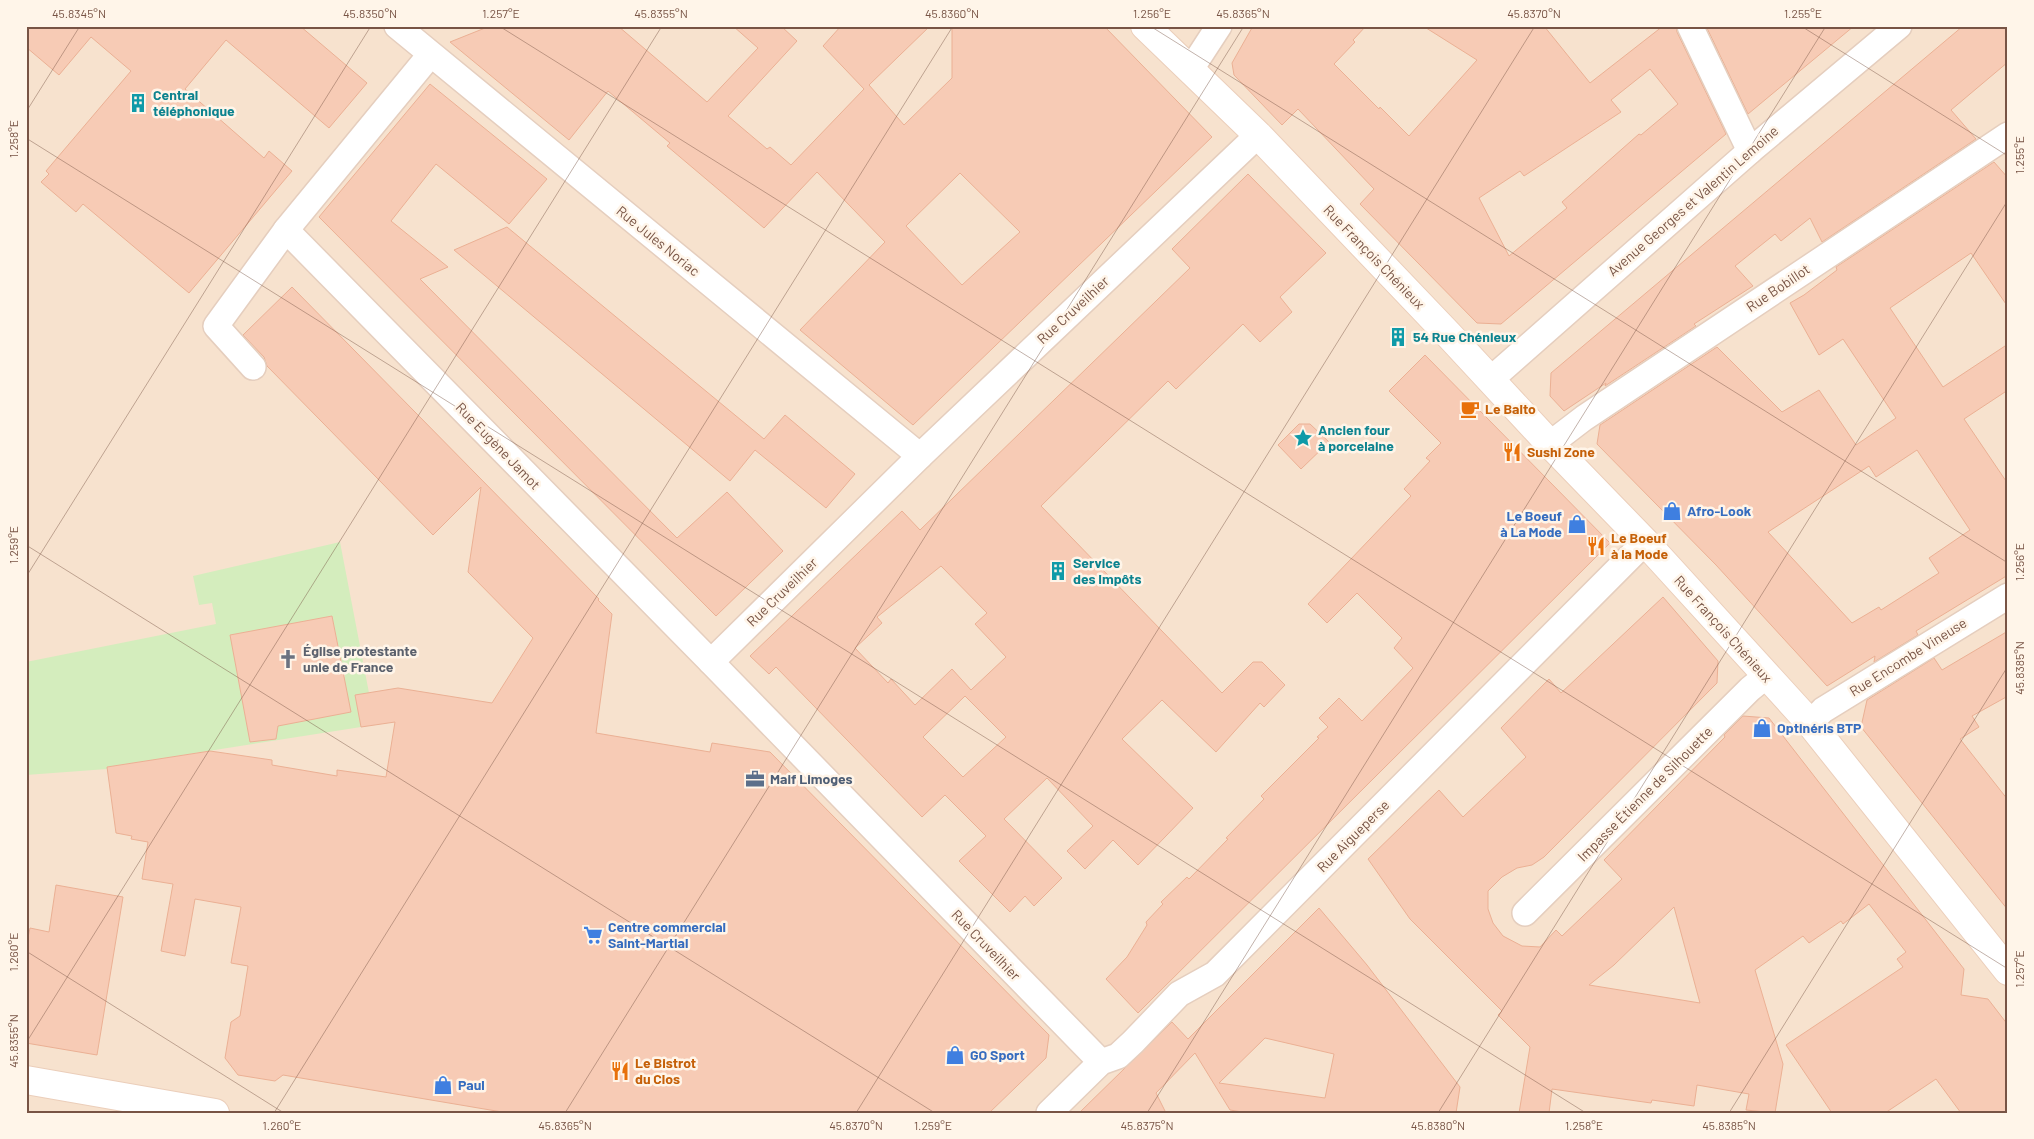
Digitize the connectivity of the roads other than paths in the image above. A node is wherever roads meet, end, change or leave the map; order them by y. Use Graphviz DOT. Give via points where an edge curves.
graph roads {
  1 [pos="1145,26"];
  2 [pos="1219,26"];
  3 [pos="1690,26"];
  4 [pos="1899,26"];
  5 [pos="408,30"];
  6 [pos="430,55"];
  7 [pos="1191,69"];
  8 [pos="1258,135"];
  9 [pos="2008,135"];
  10 [pos="1750,151"];
  11 [pos="286,230"];
  12 [pos="253,367"];
  13 [pos="1490,380"];
  14 [pos="1550,444"];
  15 [pos="920,456"];
  16 [pos="1645,542"];
  17 [pos="2008,596"];
  18 [pos="710,662"];
  19 [pos="1766,676"];
  20 [pos="1810,722"];
  21 [pos="1525,913"];
  22 [pos="2008,971"];
  23 [pos="1101,1062"];
  24 [pos="26,1080"];
  25 [pos="215,1113"];
  26 [pos="1049,1113"];
  1 -- 7 [label="main road, Rue François Chénieux"];
  2 -- 7 [label="street"];
  3 -- 10 [label="street"];
  4 -- 10 [label="street, Avenue Georges et Valentin Lemoine"];
  5 -- 6 [label="street, Rue Jules Noriac"];
  6 -- 11 [label="street"];
  6 -- 15 [label="street, Rue Jules Noriac"];
  7 -- 8 [label="main road, Rue François Chénieux"];
  8 -- 13 [label="main road, Rue François Chénieux"];
  8 -- 15 [label="street, Rue Cruveilhier"];
  9 -- 14 [label="street, Rue Bobillot" via="1584,418"];
  10 -- 13 [label="street, Avenue Georges et Valentin Lemoine"];
  11 -- 12 [label="street" via="216,326"];
  11 -- 18 [label="street, Rue Eugène Jamot"];
  13 -- 14 [label="main road, Rue François Chénieux"];
  14 -- 16 [label="main road, Rue François Chénieux"];
  15 -- 18 [label="street, Rue Cruveilhier"];
  16 -- 19 [label="main road, Rue François Chénieux"];
  16 -- 23 [label="street, Rue Aigueperse" via="1216,974 1179,994 1118,1056"];
  17 -- 20 [label="street, Rue Encombe Vineuse" via="1823,710"];
  18 -- 23 [label="street, Rue Cruveilhier"];
  19 -- 20 [label="main road, Rue François Chénieux"];
  19 -- 21 [label="street, Impasse Étienne de Silhouette"];
  20 -- 22 [label="main road, Rue François Chénieux"];
  23 -- 26 [label="street, Rue Aigueperse"];
  24 -- 25 [label="main road"];
}
